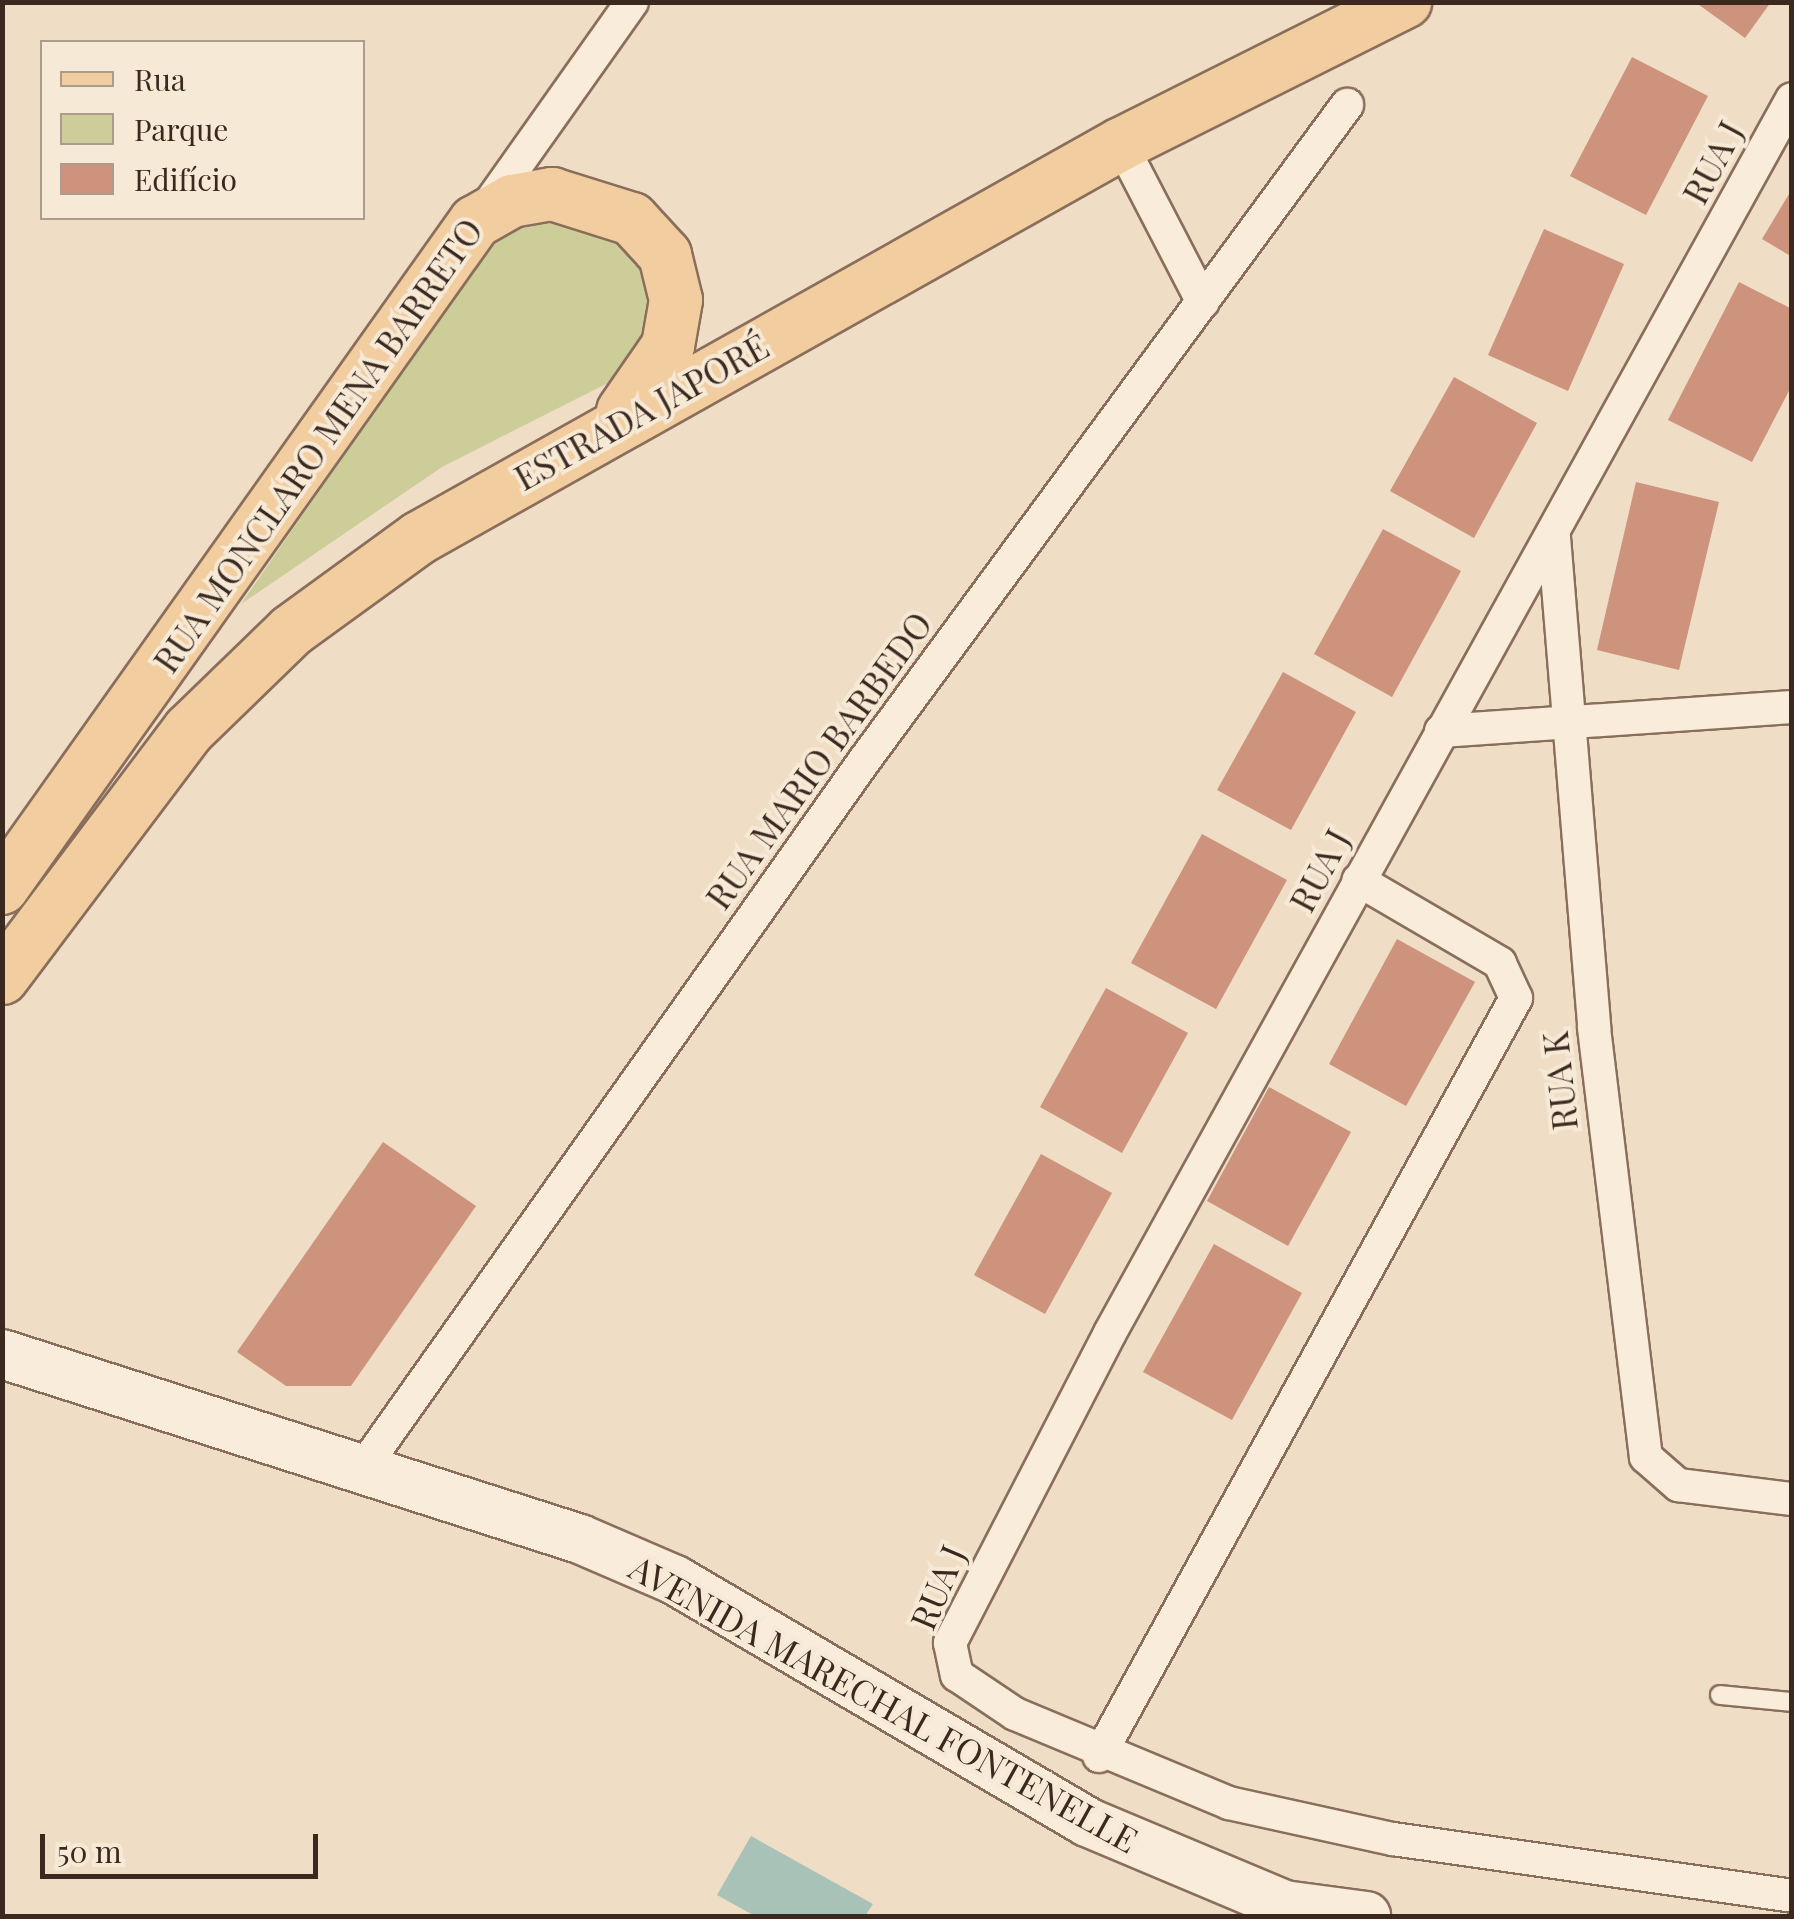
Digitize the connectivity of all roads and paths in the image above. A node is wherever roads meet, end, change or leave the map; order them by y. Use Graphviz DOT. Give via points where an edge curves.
graph roads {
  1 [pos="632,2"];
  2 [pos="1405,2"];
  3 [pos="1792,99"];
  4 [pos="1347,105"];
  5 [pos="1120,144"];
  6 [pos="475,222"];
  7 [pos="1202,302"];
  8 [pos="609,427"];
  9 [pos="1554,538"];
  10 [pos="1792,708"];
  11 [pos="1567,721"];
  12 [pos="1441,731"];
  13 [pos="1358,880"];
  14 [pos="2,888"];
  15 [pos="2,978"];
  16 [pos="11,1363"];
  17 [pos="363,1468"];
  18 [pos="1792,1499"];
  19 [pos="1720,1695"];
  20 [pos="1792,1702"];
  21 [pos="1099,1756"];
  22 [pos="1792,1896"];
  23 [pos="1366,1916"];
  1 -- 6 [label="street, RUA MONCLARO MENA BARRETO"];
  2 -- 5 [label="main road, ESTRADA JAPORÉ"];
  3 -- 9 [label="street, RUA J"];
  4 -- 7 [label="street, RUA MARIO BARBEDO"];
  5 -- 7 [label="street"];
  5 -- 8 [label="main road, ESTRADA JAPORÉ"];
  6 -- 8 [label="main road" via="512,200 569,198 632,219 665,255 676,300 668,346"];
  6 -- 14 [label="main road, RUA MONCLARO MENA BARRETO"];
  7 -- 17 [label="street, RUA MARIO BARBEDO"];
  8 -- 15 [label="main road, ESTRADA JAPORÉ" via="419,538 292,630 189,730"];
  9 -- 11 [label="street, RUA K"];
  9 -- 12 [label="street, RUA J"];
  10 -- 11 [label="street"];
  11 -- 12 [label="street"];
  11 -- 18 [label="street, RUA K" via="1623,1307 1646,1457 1678,1485"];
  12 -- 13 [label="street, RUA J"];
  13 -- 21 [label="street, RUA J" via="963,1613 950,1654 967,1685"];
  13 -- 21 [label="street" via="1500,963 1516,998"];
  16 -- 17 [label="main road, AVENIDA MARECHAL FONTENELLE"];
  17 -- 23 [label="main road, AVENIDA MARECHAL FONTENELLE" via="676,1580 1087,1822 1211,1879 1284,1904"];
  19 -- 20 [label="lane"];
  21 -- 22 [label="street" via="1304,1823"];
}
